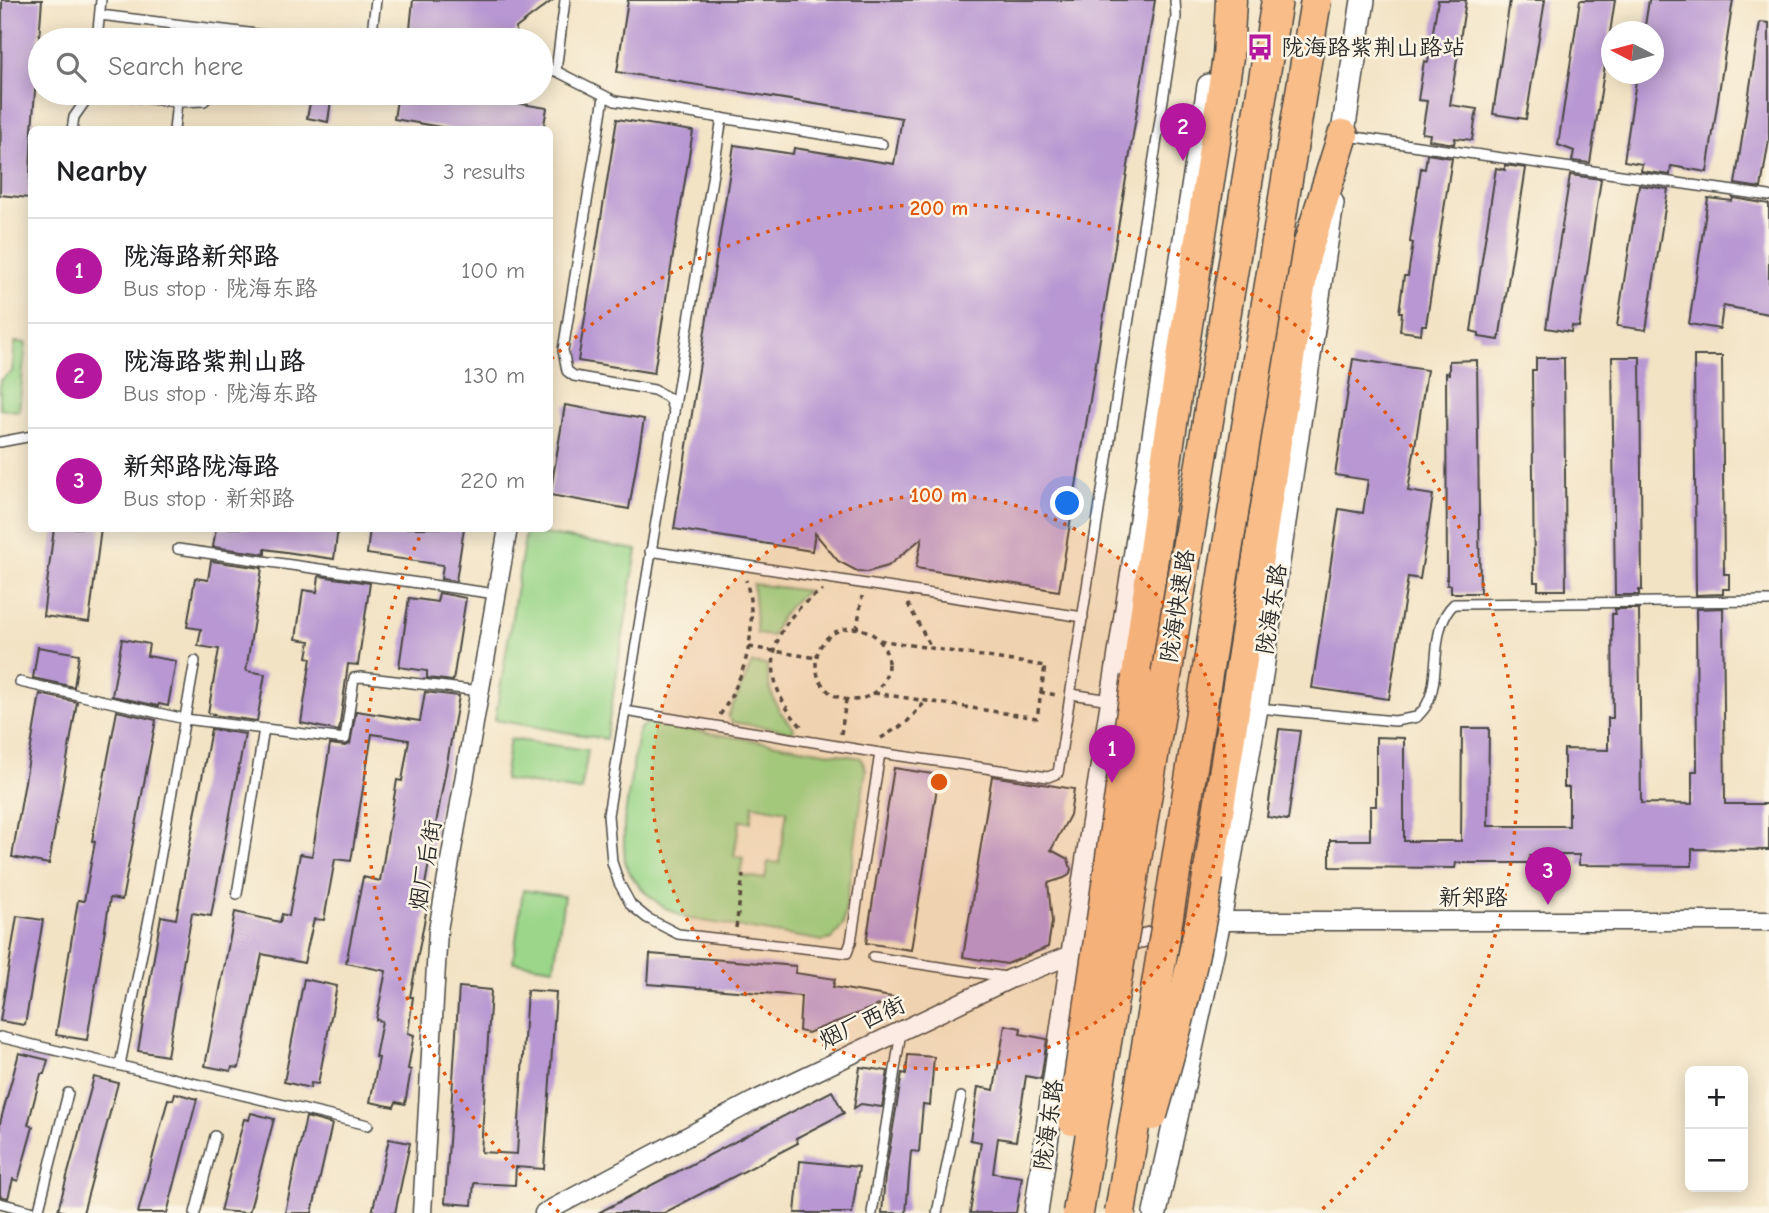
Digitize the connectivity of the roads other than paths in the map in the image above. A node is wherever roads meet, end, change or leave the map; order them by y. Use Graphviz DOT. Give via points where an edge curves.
graph roads {
  1 [pos="101,0"];
  2 [pos="376,0"];
  3 [pos="565,0"];
  4 [pos="1175,0"];
  5 [pos="1222,0"];
  6 [pos="1231,0"];
  7 [pos="1277,0"];
  8 [pos="1316,0"];
  9 [pos="1363,0"];
  10 [pos="100,15"];
  11 [pos="98,28"];
  12 [pos="181,28"];
  13 [pos="372,28"];
  14 [pos="553,71"];
  15 [pos="556,71"];
  16 [pos="604,97"];
  17 [pos="82,105"];
  18 [pos="177,105"];
  19 [pos="722,118"];
  20 [pos="73,126"];
  21 [pos="174,126"];
  22 [pos="1343,135"];
  23 [pos="882,144"];
  24 [pos="1769,196"];
  25 [pos="674,414"];
  26 [pos="28,437"];
  27 [pos="0,442"];
  28 [pos="507,532"];
  29 [pos="178,549"];
  30 [pos="650,551"];
  31 [pos="496,594"];
  32 [pos="1769,601"];
  33 [pos="1083,617"];
  34 [pos="195,661"];
  35 [pos="20,682"];
  36 [pos="480,691"];
  37 [pos="1071,694"];
  38 [pos="1113,700"];
  39 [pos="1256,708"];
  40 [pos="625,711"];
  41 [pos="185,719"];
  42 [pos="264,729"];
  43 [pos="880,753"];
  44 [pos="237,894"];
  45 [pos="1219,921"];
  46 [pos="1769,921"];
  47 [pos="1073,953"];
  48 [pos="873,957"];
  49 [pos="1012,978"];
  50 [pos="902,1030"];
  51 [pos="0,1037"];
  52 [pos="120,1065"];
  53 [pos="68,1093"];
  54 [pos="961,1097"];
  55 [pos="368,1125"];
  56 [pos="215,1136"];
  57 [pos="0,1203"];
  58 [pos="38,1213"];
  59 [pos="195,1213"];
  60 [pos="422,1213"];
  61 [pos="544,1213"];
  62 [pos="872,1213"];
  63 [pos="937,1213"];
  64 [pos="1036,1213"];
  65 [pos="1076,1213"];
  66 [pos="1122,1213"];
  67 [pos="1155,1213"];
  1 -- 10 [label="lane"];
  2 -- 13 [label="lane"];
  3 -- 15 [label="lane"];
  4 -- 33 [label="lane"];
  5 -- 38 [label="street, 陇海东路"];
  6 -- 65 [label="highway, bridge" via="1228,57 1073,1115"];
  7 -- 65 [label="highway, 陇海快速路, bridge"];
  8 -- 66 [label="highway, 陇海快速路, bridge"];
  9 -- 22 [label="street, 陇海东路"];
  10 -- 11 [label="lane"];
  10 -- 12 [label="lane"];
  14 -- 15 [label="lane"];
  15 -- 16 [label="lane"];
  16 -- 19 [label="lane"];
  16 -- 25 [label="lane" via="563,350 567,371 654,390 669,398"];
  17 -- 20 [label="lane"];
  18 -- 21 [label="lane"];
  19 -- 23 [label="lane"];
  19 -- 25 [label="lane"];
  22 -- 24 [label="lane"];
  22 -- 39 [label="street, 陇海东路"];
  22 -- 66 [label="highway, bridge" via="1305,256 1198,941"];
  25 -- 30 [label="lane"];
  26 -- 27 [label="lane"];
  28 -- 31 [label="street, 烟厂后街"];
  29 -- 31 [label="lane"];
  30 -- 33 [label="lane"];
  30 -- 40 [label="lane"];
  31 -- 36 [label="street, 烟厂后街"];
  32 -- 39 [label="lane" via="1454,604 1446,611 1440,629 1428,703 1417,717 1395,721"];
  33 -- 37 [label="lane"];
  34 -- 41 [label="lane"];
  35 -- 41 [label="lane"];
  36 -- 42 [label="lane" via="354,678 345,739"];
  36 -- 60 [label="street, 烟厂后街" via="438,930"];
  37 -- 38 [label="lane"];
  37 -- 43 [label="lane" via="1058,773 1048,777"];
  38 -- 47 [label="street, 陇海东路"];
  39 -- 45 [label="street, 陇海东路"];
  40 -- 43 [label="lane"];
  40 -- 43 [label="lane" via="608,815 612,862 631,905 678,934 847,953"];
  41 -- 42 [label="lane"];
  41 -- 52 [label="lane"];
  42 -- 44 [label="lane"];
  45 -- 46 [label="street, 新郑路"];
  45 -- 47 [label="street, 烟厂西街"];
  45 -- 67 [label="street, 陇海东路"];
  47 -- 49 [label="street, 烟厂西街"];
  47 -- 64 [label="street, 陇海东路"];
  48 -- 49 [label="lane"];
  49 -- 50 [label="street, 烟厂西街"];
  50 -- 61 [label="street, 烟厂西街" via="754,1101"];
  50 -- 62 [label="lane"];
  51 -- 52 [label="lane"];
  52 -- 55 [label="lane"];
  53 -- 58 [label="lane"];
  54 -- 63 [label="lane"];
  56 -- 59 [label="lane"];
  57 -- 58 [label="lane"];
}
